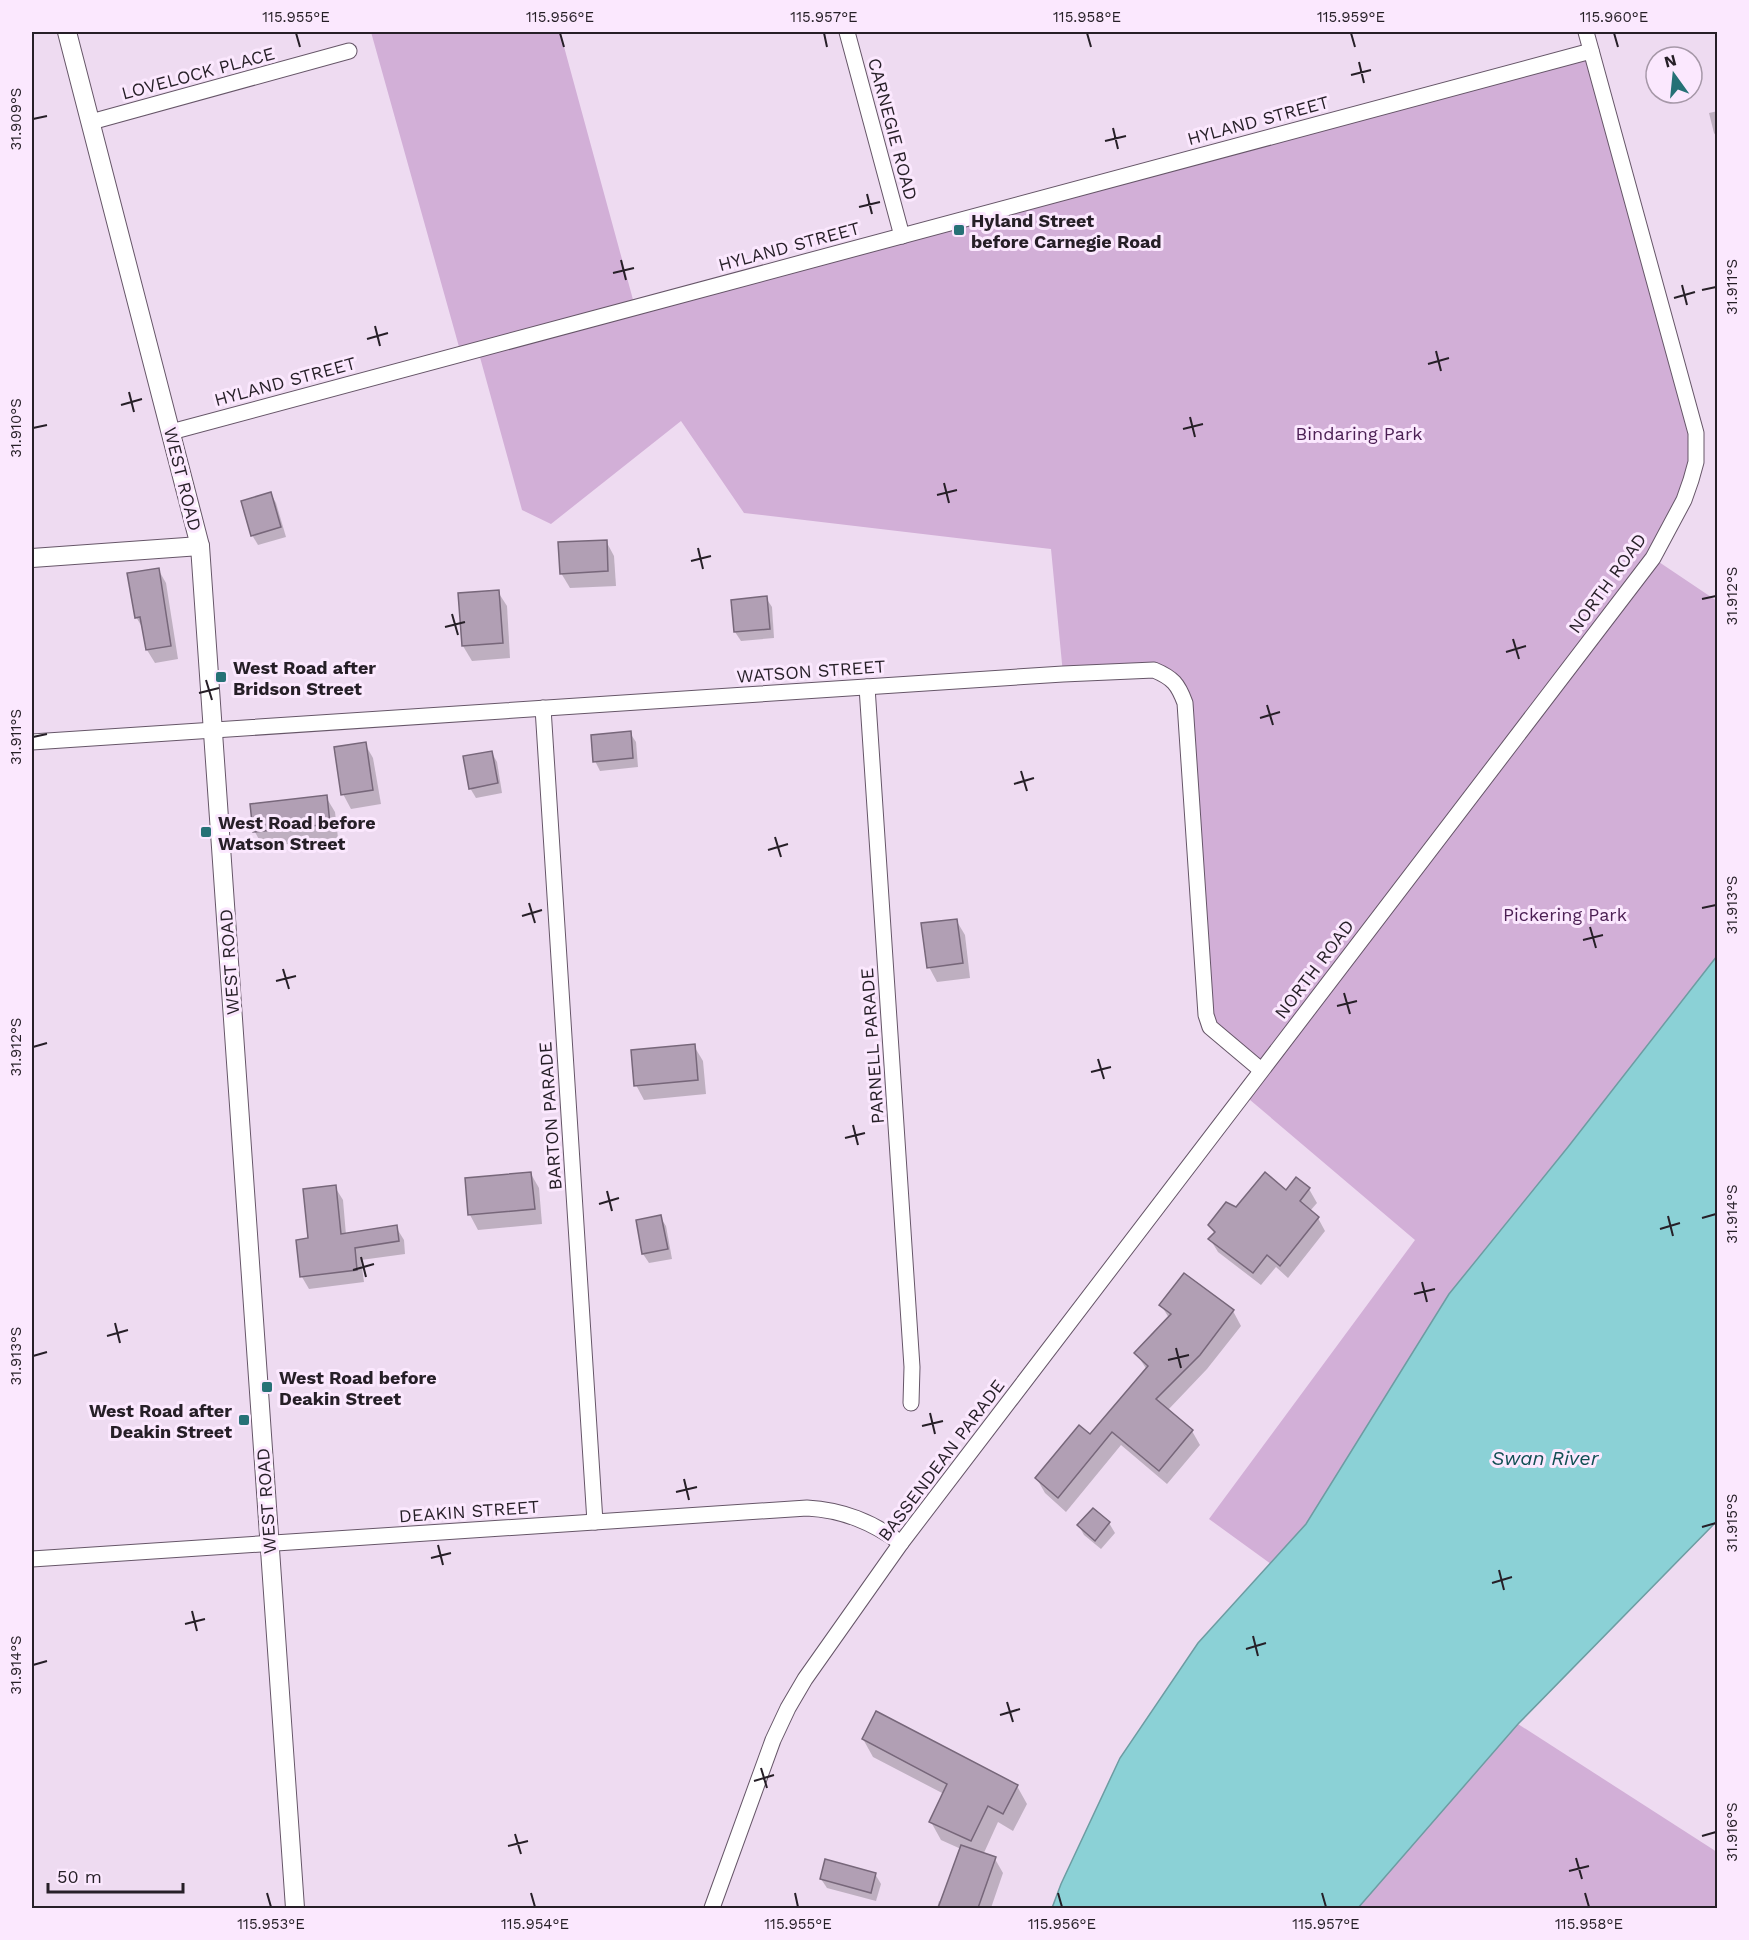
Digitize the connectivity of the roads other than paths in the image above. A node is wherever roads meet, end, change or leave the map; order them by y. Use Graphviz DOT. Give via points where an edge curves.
graph roads {
  1 [pos="67,32"];
  2 [pos="847,32"];
  3 [pos="1586,32"];
  4 [pos="349,51"];
  5 [pos="1591,51"];
  6 [pos="91,122"];
  7 [pos="902,236"];
  8 [pos="171,432"];
  9 [pos="200,546"];
  10 [pos="32,558"];
  11 [pos="867,687"];
  12 [pos="543,708"];
  13 [pos="213,730"];
  14 [pos="32,742"];
  15 [pos="1261,1070"];
  16 [pos="910,1402"];
  17 [pos="595,1522"];
  18 [pos="269,1543"];
  19 [pos="901,1543"];
  20 [pos="32,1559"];
  21 [pos="295,1908"];
  22 [pos="712,1908"];
  1 -- 6 [label="street, WEST ROAD"];
  2 -- 7 [label="street, CARNEGIE ROAD"];
  3 -- 5 [label="street, NORTH ROAD"];
  4 -- 6 [label="street, LOVELOCK PLACE"];
  5 -- 7 [label="street, HYLAND STREET"];
  5 -- 15 [label="street, NORTH ROAD" via="1696,433 1696,462 1691,480 1653,558"];
  6 -- 8 [label="street, WEST ROAD"];
  7 -- 8 [label="street, HYLAND STREET"];
  8 -- 9 [label="street, WEST ROAD"];
  9 -- 10 [label="street"];
  9 -- 13 [label="street, WEST ROAD"];
  11 -- 12 [label="street, WATSON STREET"];
  11 -- 15 [label="street, WATSON STREET" via="1136,670 1155,670 1180,687 1185,703 1206,1015 1210,1027"];
  11 -- 16 [label="street, PARNELL PARADE" via="912,1367"];
  12 -- 13 [label="street, WATSON STREET"];
  12 -- 17 [label="street, BARTON PARADE"];
  13 -- 14 [label="street, WATSON STREET"];
  13 -- 18 [label="street, WEST ROAD"];
  15 -- 19 [label="street, BASSENDEAN PARADE"];
  17 -- 18 [label="street, DEAKIN STREET"];
  17 -- 19 [label="street, DEAKIN STREET" via="829,1509 850,1515"];
  18 -- 20 [label="street, DEAKIN STREET"];
  18 -- 21 [label="street, WEST ROAD"];
  19 -- 22 [label="street, BASSENDEAN PARADE" via="788,1708"];
}
